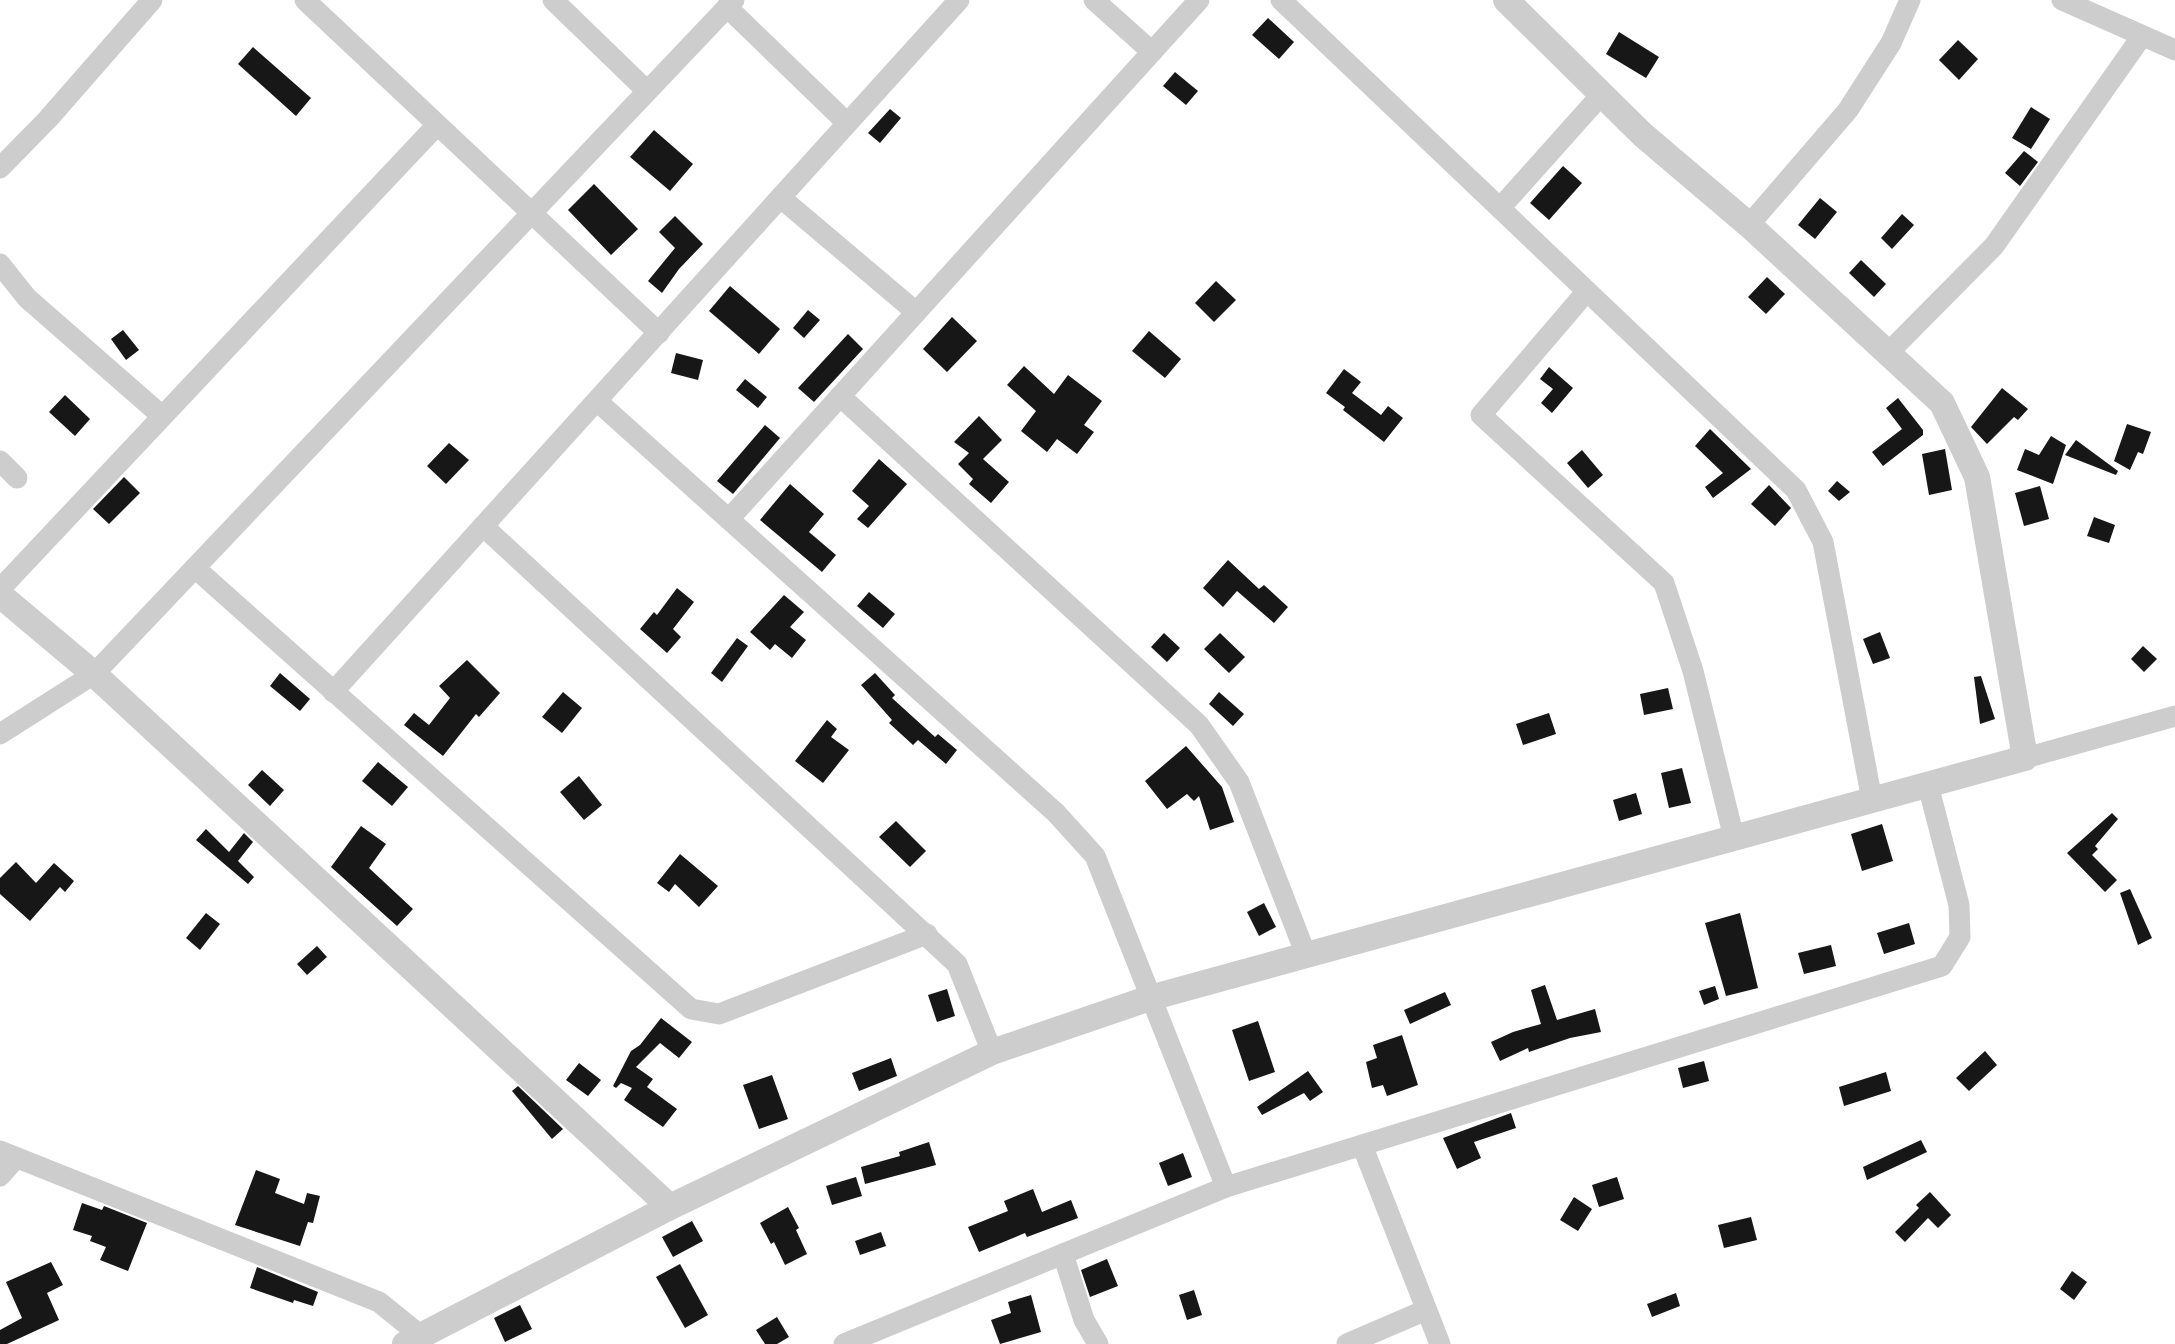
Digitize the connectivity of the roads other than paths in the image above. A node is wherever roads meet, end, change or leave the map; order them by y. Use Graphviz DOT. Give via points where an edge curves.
graph roads {
  1 [pos="152,0"];
  2 [pos="305,0"];
  3 [pos="553,0"];
  4 [pos="959,0"];
  5 [pos="1094,0"];
  6 [pos="1199,0"];
  7 [pos="1281,0"];
  8 [pos="1506,0"];
  9 [pos="1910,0"];
  10 [pos="2062,0"];
  11 [pos="731,4"];
  12 [pos="2142,36"];
  13 [pos="2175,50"];
  14 [pos="1152,51"];
  15 [pos="647,91"];
  16 [pos="1602,94"];
  17 [pos="847,123"];
  18 [pos="437,124"];
  19 [pos="0,168"];
  20 [pos="781,198"];
  21 [pos="1500,208"];
  22 [pos="531,214"];
  23 [pos="1749,225"];
  24 [pos="0,264"];
  25 [pos="1587,291"];
  26 [pos="915,312"];
  27 [pos="659,333"];
  28 [pos="1889,352"];
  29 [pos="840,396"];
  30 [pos="597,401"];
  31 [pos="162,416"];
  32 [pos="0,461"];
  33 [pos="17,478"];
  34 [pos="729,519"];
  35 [pos="483,526"];
  36 [pos="195,568"];
  37 [pos="0,589"];
  38 [pos="0,595"];
  39 [pos="94,674"];
  40 [pos="333,692"];
  41 [pos="2175,716"];
  42 [pos="0,734"];
  43 [pos="2025,758"];
  44 [pos="1928,784"];
  45 [pos="1872,800"];
  46 [pos="1734,838"];
  47 [pos="927,934"];
  48 [pos="1306,955"];
  49 [pos="1150,998"];
  50 [pos="992,1052"];
  51 [pos="1362,1144"];
  52 [pos="8,1154"];
  53 [pos="0,1176"];
  54 [pos="1226,1187"];
  55 [pos="670,1207"];
  56 [pos="1063,1254"];
  57 [pos="1426,1310"];
  58 [pos="413,1340"];
  59 [pos="844,1344"];
  60 [pos="1098,1344"];
  61 [pos="1347,1344"];
  62 [pos="1440,1344"];
  1 -- 19 [label="street"];
  2 -- 18 [label="street"];
  3 -- 15 [label="street"];
  4 -- 17 [label="street"];
  5 -- 14 [label="street"];
  6 -- 14 [label="street"];
  7 -- 21 [label="street"];
  8 -- 16 [label="street"];
  9 -- 23 [label="street" via="1890,43 1848,110"];
  10 -- 12 [label="street"];
  11 -- 15 [label="street"];
  11 -- 17 [label="street"];
  12 -- 13 [label="street"];
  12 -- 28 [label="street" via="1994,246"];
  14 -- 26 [label="street"];
  15 -- 22 [label="street"];
  16 -- 21 [label="street"];
  16 -- 23 [label="street" via="1643,135"];
  17 -- 20 [label="street"];
  18 -- 22 [label="street"];
  18 -- 31 [label="street"];
  20 -- 26 [label="street"];
  20 -- 27 [label="street"];
  21 -- 25 [label="street"];
  22 -- 27 [label="street"];
  22 -- 36 [label="street"];
  23 -- 28 [label="street"];
  24 -- 31 [label="street" via="27,298"];
  25 -- 45 [label="street" via="1796,490 1823,542"];
  25 -- 46 [label="street" via="1482,415 1664,583 1693,671"];
  26 -- 29 [label="street"];
  27 -- 30 [label="street"];
  28 -- 43 [label="street" via="1942,403 1977,477"];
  29 -- 34 [label="street"];
  29 -- 48 [label="street" via="1199,725 1239,782"];
  30 -- 34 [label="street"];
  30 -- 35 [label="street"];
  31 -- 37 [label="street"];
  32 -- 33 [label="street"];
  34 -- 49 [label="street" via="1056,813 1095,856"];
  35 -- 40 [label="street"];
  35 -- 47 [label="street"];
  36 -- 39 [label="street"];
  36 -- 40 [label="street"];
  38 -- 39 [label="street"];
  39 -- 42 [label="street"];
  39 -- 55 [label="street"];
  40 -- 47 [label="street" via="691,1009 719,1014"];
  41 -- 43 [label="street"];
  43 -- 44 [label="street"];
  44 -- 45 [label="street"];
  44 -- 51 [label="street" via="1959,905 1960,937 1941,966"];
  45 -- 46 [label="street"];
  46 -- 48 [label="street"];
  47 -- 50 [label="street" via="957,964"];
  48 -- 49 [label="street"];
  49 -- 50 [label="street"];
  49 -- 54 [label="street"];
  50 -- 55 [label="street"];
  51 -- 54 [label="street"];
  51 -- 57 [label="street"];
  52 -- 53 [label="street"];
  52 -- 58 [label="street" via="379,1302"];
  54 -- 56 [label="street"];
  55 -- 58 [label="street"];
  56 -- 59 [label="street"];
  56 -- 60 [label="street" via="1084,1320"];
  57 -- 61 [label="street"];
  57 -- 62 [label="street"];
}
